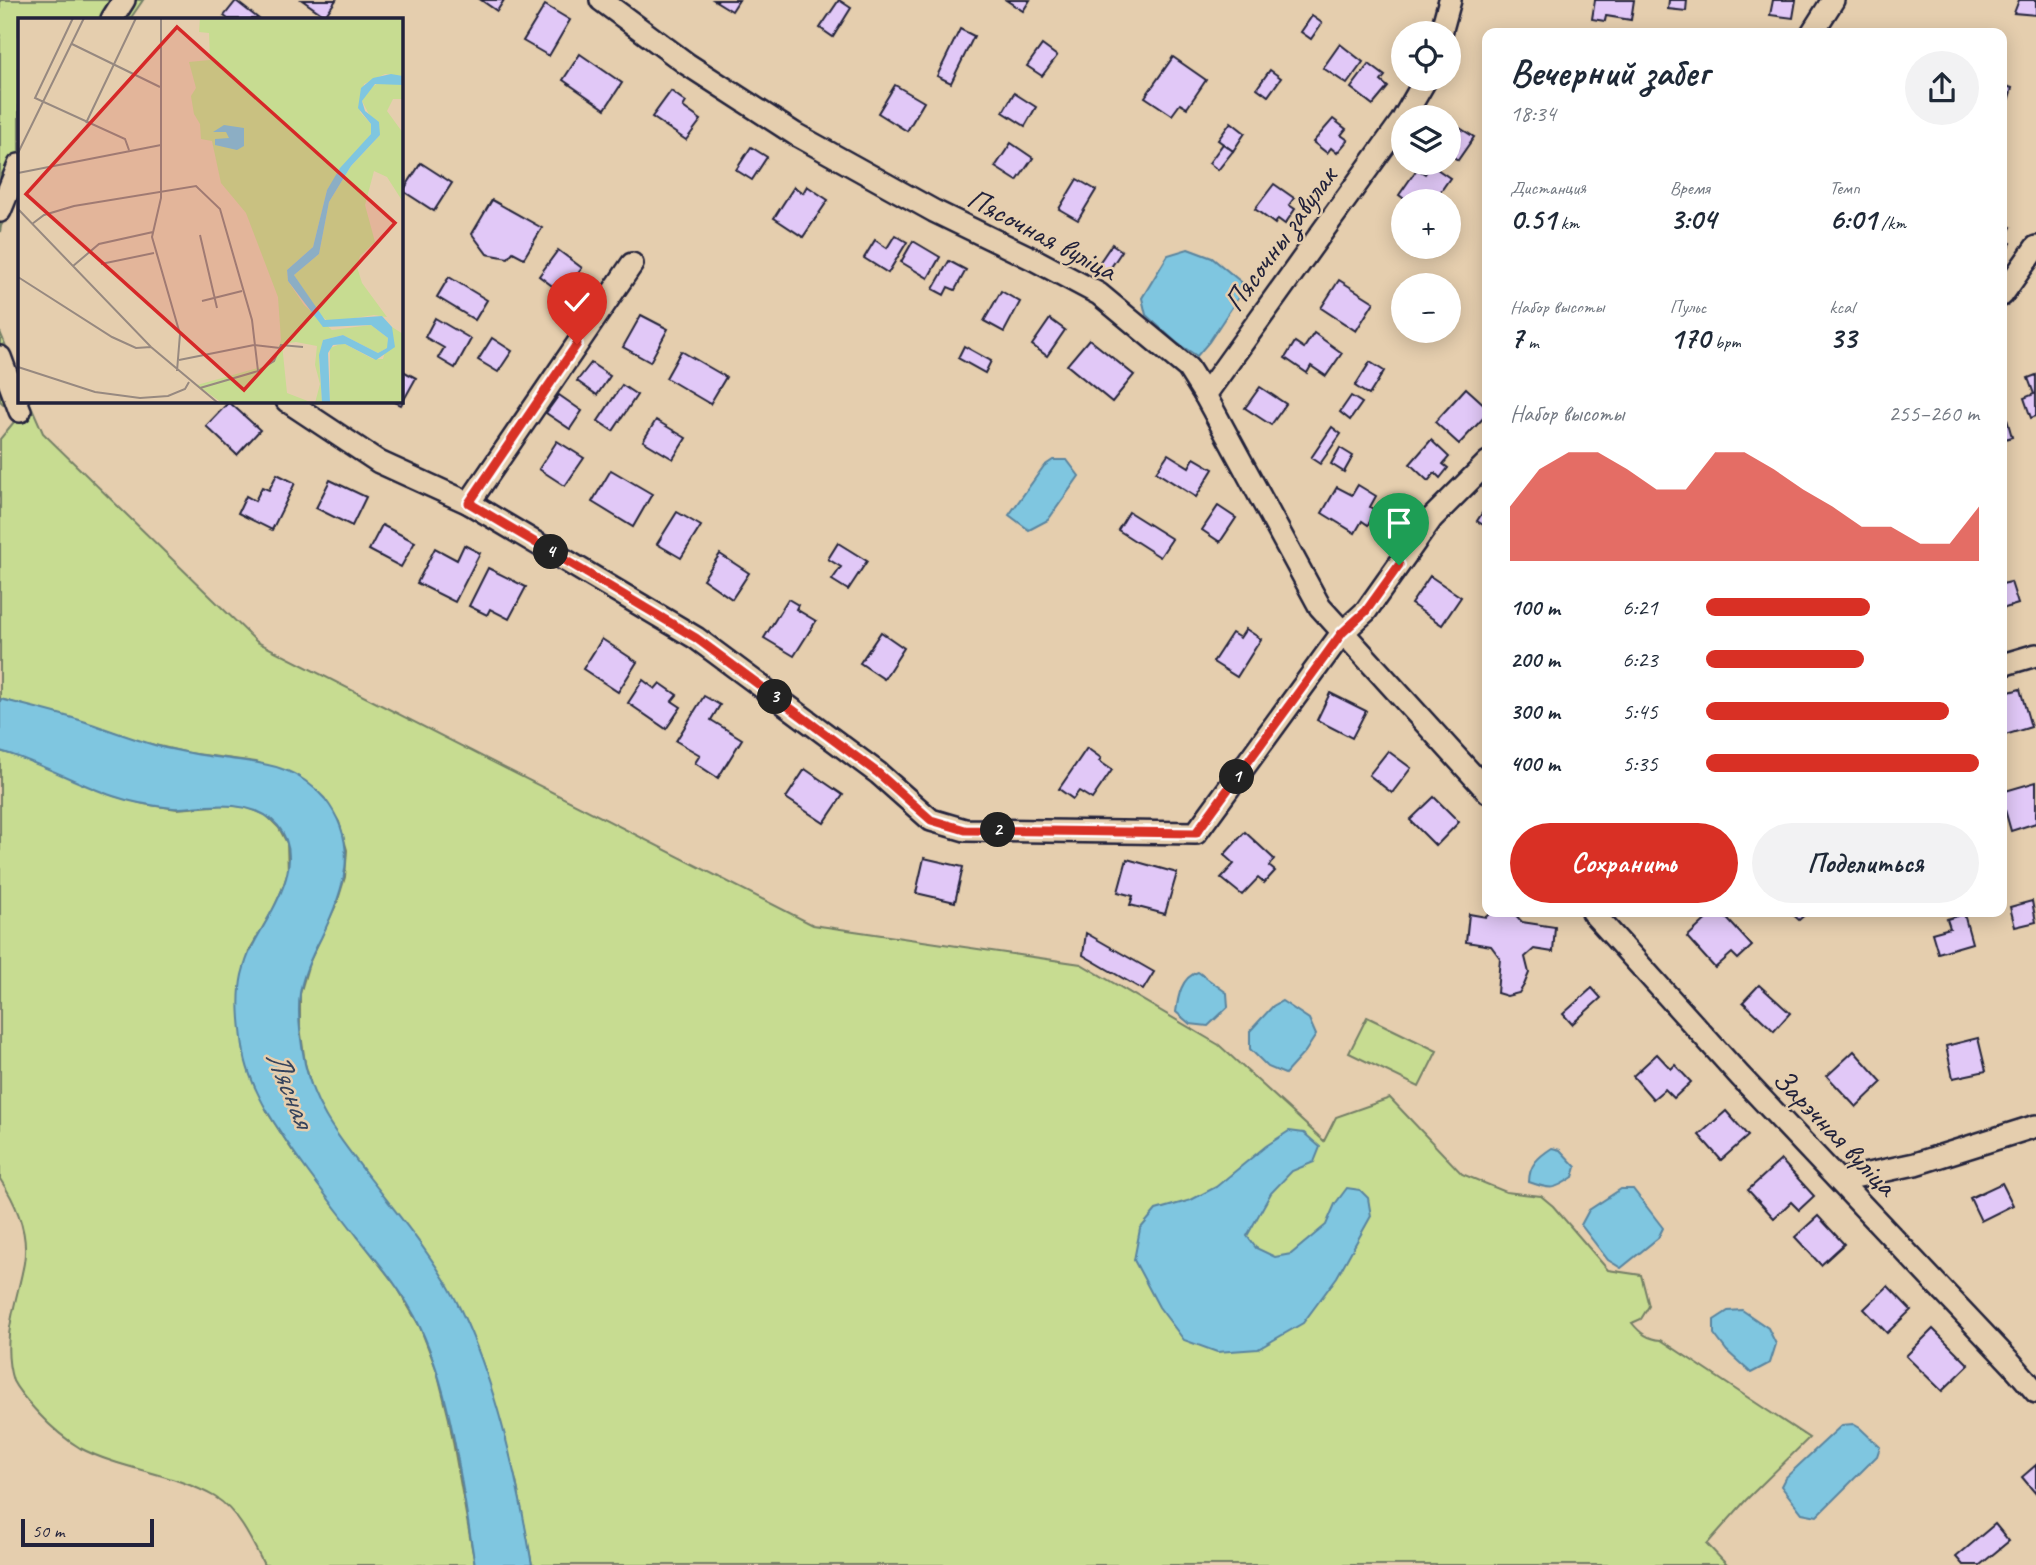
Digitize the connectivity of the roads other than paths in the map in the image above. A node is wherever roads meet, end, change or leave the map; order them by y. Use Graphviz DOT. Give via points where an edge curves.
graph roads {
  1 [pos="124,0"];
  2 [pos="601,0"];
  3 [pos="1450,0"];
  4 [pos="1833,0"];
  5 [pos="113,18"];
  6 [pos="1444,21"];
  7 [pos="1815,28"];
  8 [pos="1391,136"];
  9 [pos="18,166"];
  10 [pos="0,211"];
  11 [pos="2036,247"];
  12 [pos="632,264"];
  13 [pos="2007,288"];
  14 [pos="0,357"];
  15 [pos="1205,395"];
  16 [pos="290,402"];
  17 [pos="20,411"];
  18 [pos="1482,468"];
  19 [pos="469,503"];
  20 [pos="1342,633"];
  21 [pos="2036,654"];
  22 [pos="2007,663"];
  23 [pos="1482,785"];
  24 [pos="1597,917"];
  25 [pos="2036,1126"];
  26 [pos="1840,1180"];
  27 [pos="2036,1392"];
  1 -- 5 [label="street"];
  2 -- 15 [label="street, Пясочная вуліца" via="687,64 795,134 1099,294 1188,368"];
  3 -- 6 [label="street"];
  4 -- 7 [label="street"];
  8 -- 15 [label="street, Пясочны завулак"];
  9 -- 10 [label="street"];
  11 -- 13 [label="street"];
  12 -- 19 [label="street"];
  14 -- 17 [label="street"];
  15 -- 20 [label="street, Пясочная вуліца" via="1320,607"];
  16 -- 19 [label="street" via="379,461"];
  18 -- 20 [label="street" via="1432,518 1366,611"];
  19 -- 20 [label="street" via="696,638 878,773 931,820 965,830 1196,833"];
  20 -- 23 [label="street"];
  21 -- 22 [label="street"];
  24 -- 26 [label="street, Зарэчная вуліца"];
  25 -- 26 [label="street" via="1915,1164"];
  26 -- 27 [label="street, Зарэчная вуліца"];
}
